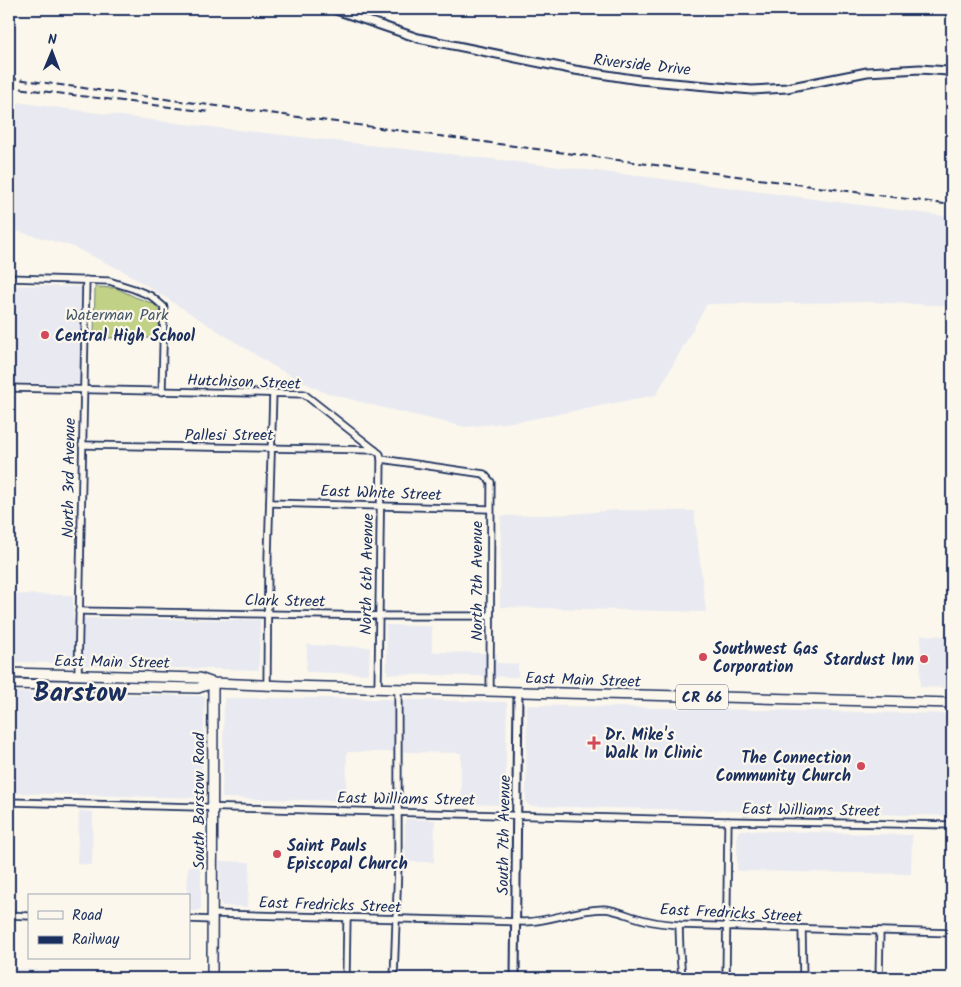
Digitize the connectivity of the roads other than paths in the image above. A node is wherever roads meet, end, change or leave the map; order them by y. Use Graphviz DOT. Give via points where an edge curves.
graph roads {
  1 [pos="333,9"];
  2 [pos="952,76"];
  3 [pos="9,278"];
  4 [pos="86,280"];
  5 [pos="9,388"];
  6 [pos="83,390"];
  7 [pos="162,392"];
  8 [pos="273,394"];
  9 [pos="82,445"];
  10 [pos="272,448"];
  11 [pos="375,450"];
  12 [pos="381,459"];
  13 [pos="270,503"];
  14 [pos="381,505"];
  15 [pos="490,509"];
  16 [pos="79,611"];
  17 [pos="268,613"];
  18 [pos="379,616"];
  19 [pos="489,616"];
  20 [pos="9,673"];
  21 [pos="78,675"];
  22 [pos="213,683"];
  23 [pos="9,684"];
  24 [pos="267,686"];
  25 [pos="378,689"];
  26 [pos="398,689"];
  27 [pos="490,692"];
  28 [pos="518,692"];
  29 [pos="952,703"];
  30 [pos="9,802"];
  31 [pos="214,807"];
  32 [pos="398,812"];
  33 [pos="517,815"];
  34 [pos="728,821"];
  35 [pos="952,825"];
  36 [pos="9,915"];
  37 [pos="28,916"];
  38 [pos="212,917"];
  39 [pos="346,918"];
  40 [pos="190,919"];
  41 [pos="397,920"];
  42 [pos="516,922"];
  43 [pos="679,925"];
  44 [pos="726,926"];
  45 [pos="802,929"];
  46 [pos="880,931"];
  47 [pos="952,933"];
  48 [pos="212,978"];
  49 [pos="346,978"];
  50 [pos="394,978"];
  51 [pos="515,978"];
  52 [pos="682,978"];
  53 [pos="726,978"];
  54 [pos="802,978"];
  55 [pos="880,978"];
  1 -- 2 [label="street, Riverside Drive" via="418,38 639,80 752,90 787,88 888,70 920,68 948,71"];
  3 -- 4 [label="street"];
  4 -- 6 [label="street, North 3rd Avenue"];
  4 -- 7 [label="street" via="109,281 134,288 164,307"];
  5 -- 6 [label="street, Hutchison Street"];
  6 -- 7 [label="street, Hutchison Street"];
  6 -- 9 [label="street, North 3rd Avenue"];
  7 -- 8 [label="street, Hutchison Street"];
  8 -- 10 [label="street"];
  8 -- 11 [label="street, Hutchison Street" via="304,394"];
  9 -- 10 [label="street, Pallesi Street"];
  9 -- 16 [label="street, North 3rd Avenue"];
  10 -- 11 [label="street, Pallesi Street"];
  10 -- 13 [label="street"];
  11 -- 12 [label="street, Hutchison Street"];
  12 -- 14 [label="street, North 6th Avenue"];
  12 -- 15 [label="street, North 7th Avenue" via="484,474 491,482"];
  13 -- 14 [label="street, East White Street"];
  13 -- 17 [label="street"];
  14 -- 15 [label="street, East White Street"];
  14 -- 18 [label="street, North 6th Avenue"];
  15 -- 19 [label="street, North 7th Avenue"];
  16 -- 17 [label="street, Clark Street"];
  16 -- 21 [label="street, North 3rd Avenue"];
  17 -- 18 [label="street, Clark Street"];
  17 -- 24 [label="street"];
  18 -- 19 [label="street, Clark Street"];
  18 -- 25 [label="street, North 6th Avenue"];
  19 -- 27 [label="street, North 7th Avenue"];
  20 -- 21 [label="main road, East Main Street / CR 66"];
  21 -- 22 [label="main road, East Main Street / CR 66" via="199,678"];
  22 -- 23 [label="main road, East Main Street / CR 66" via="198,688"];
  22 -- 24 [label="main road, East Main Street / CR 66"];
  22 -- 31 [label="main road, South Barstow Road"];
  24 -- 25 [label="main road, East Main Street / CR 66"];
  25 -- 26 [label="main road, East Main Street / CR 66"];
  26 -- 27 [label="main road, East Main Street / CR 66"];
  26 -- 32 [label="street"];
  27 -- 28 [label="main road, East Main Street / CR 66"];
  28 -- 29 [label="main road, East Main Street / CR 66"];
  28 -- 33 [label="street, South 7th Avenue"];
  30 -- 31 [label="street, East Williams Street"];
  31 -- 32 [label="street, East Williams Street"];
  31 -- 38 [label="main road, South Barstow Road"];
  32 -- 33 [label="street, East Williams Street"];
  32 -- 41 [label="street"];
  33 -- 34 [label="street, East Williams Street"];
  33 -- 42 [label="street, South 7th Avenue"];
  34 -- 35 [label="street, East Williams Street"];
  34 -- 44 [label="street"];
  36 -- 37 [label="street"];
  38 -- 39 [label="street, East Fredricks Street"];
  38 -- 40 [label="street, East Fredricks Street"];
  38 -- 48 [label="main road, South Barstow Road"];
  39 -- 41 [label="street, East Fredricks Street"];
  39 -- 49 [label="street"];
  41 -- 42 [label="street, East Fredricks Street"];
  41 -- 50 [label="street"];
  42 -- 43 [label="street, East Fredricks Street" via="550,920 576,912 617,910 639,919"];
  42 -- 51 [label="street, South 7th Avenue"];
  43 -- 44 [label="street, East Fredricks Street"];
  43 -- 52 [label="street"];
  44 -- 45 [label="street, East Fredricks Street"];
  44 -- 53 [label="street"];
  45 -- 46 [label="street, East Fredricks Street"];
  45 -- 54 [label="street"];
  46 -- 47 [label="street, East Fredricks Street"];
  46 -- 55 [label="street"];
}
